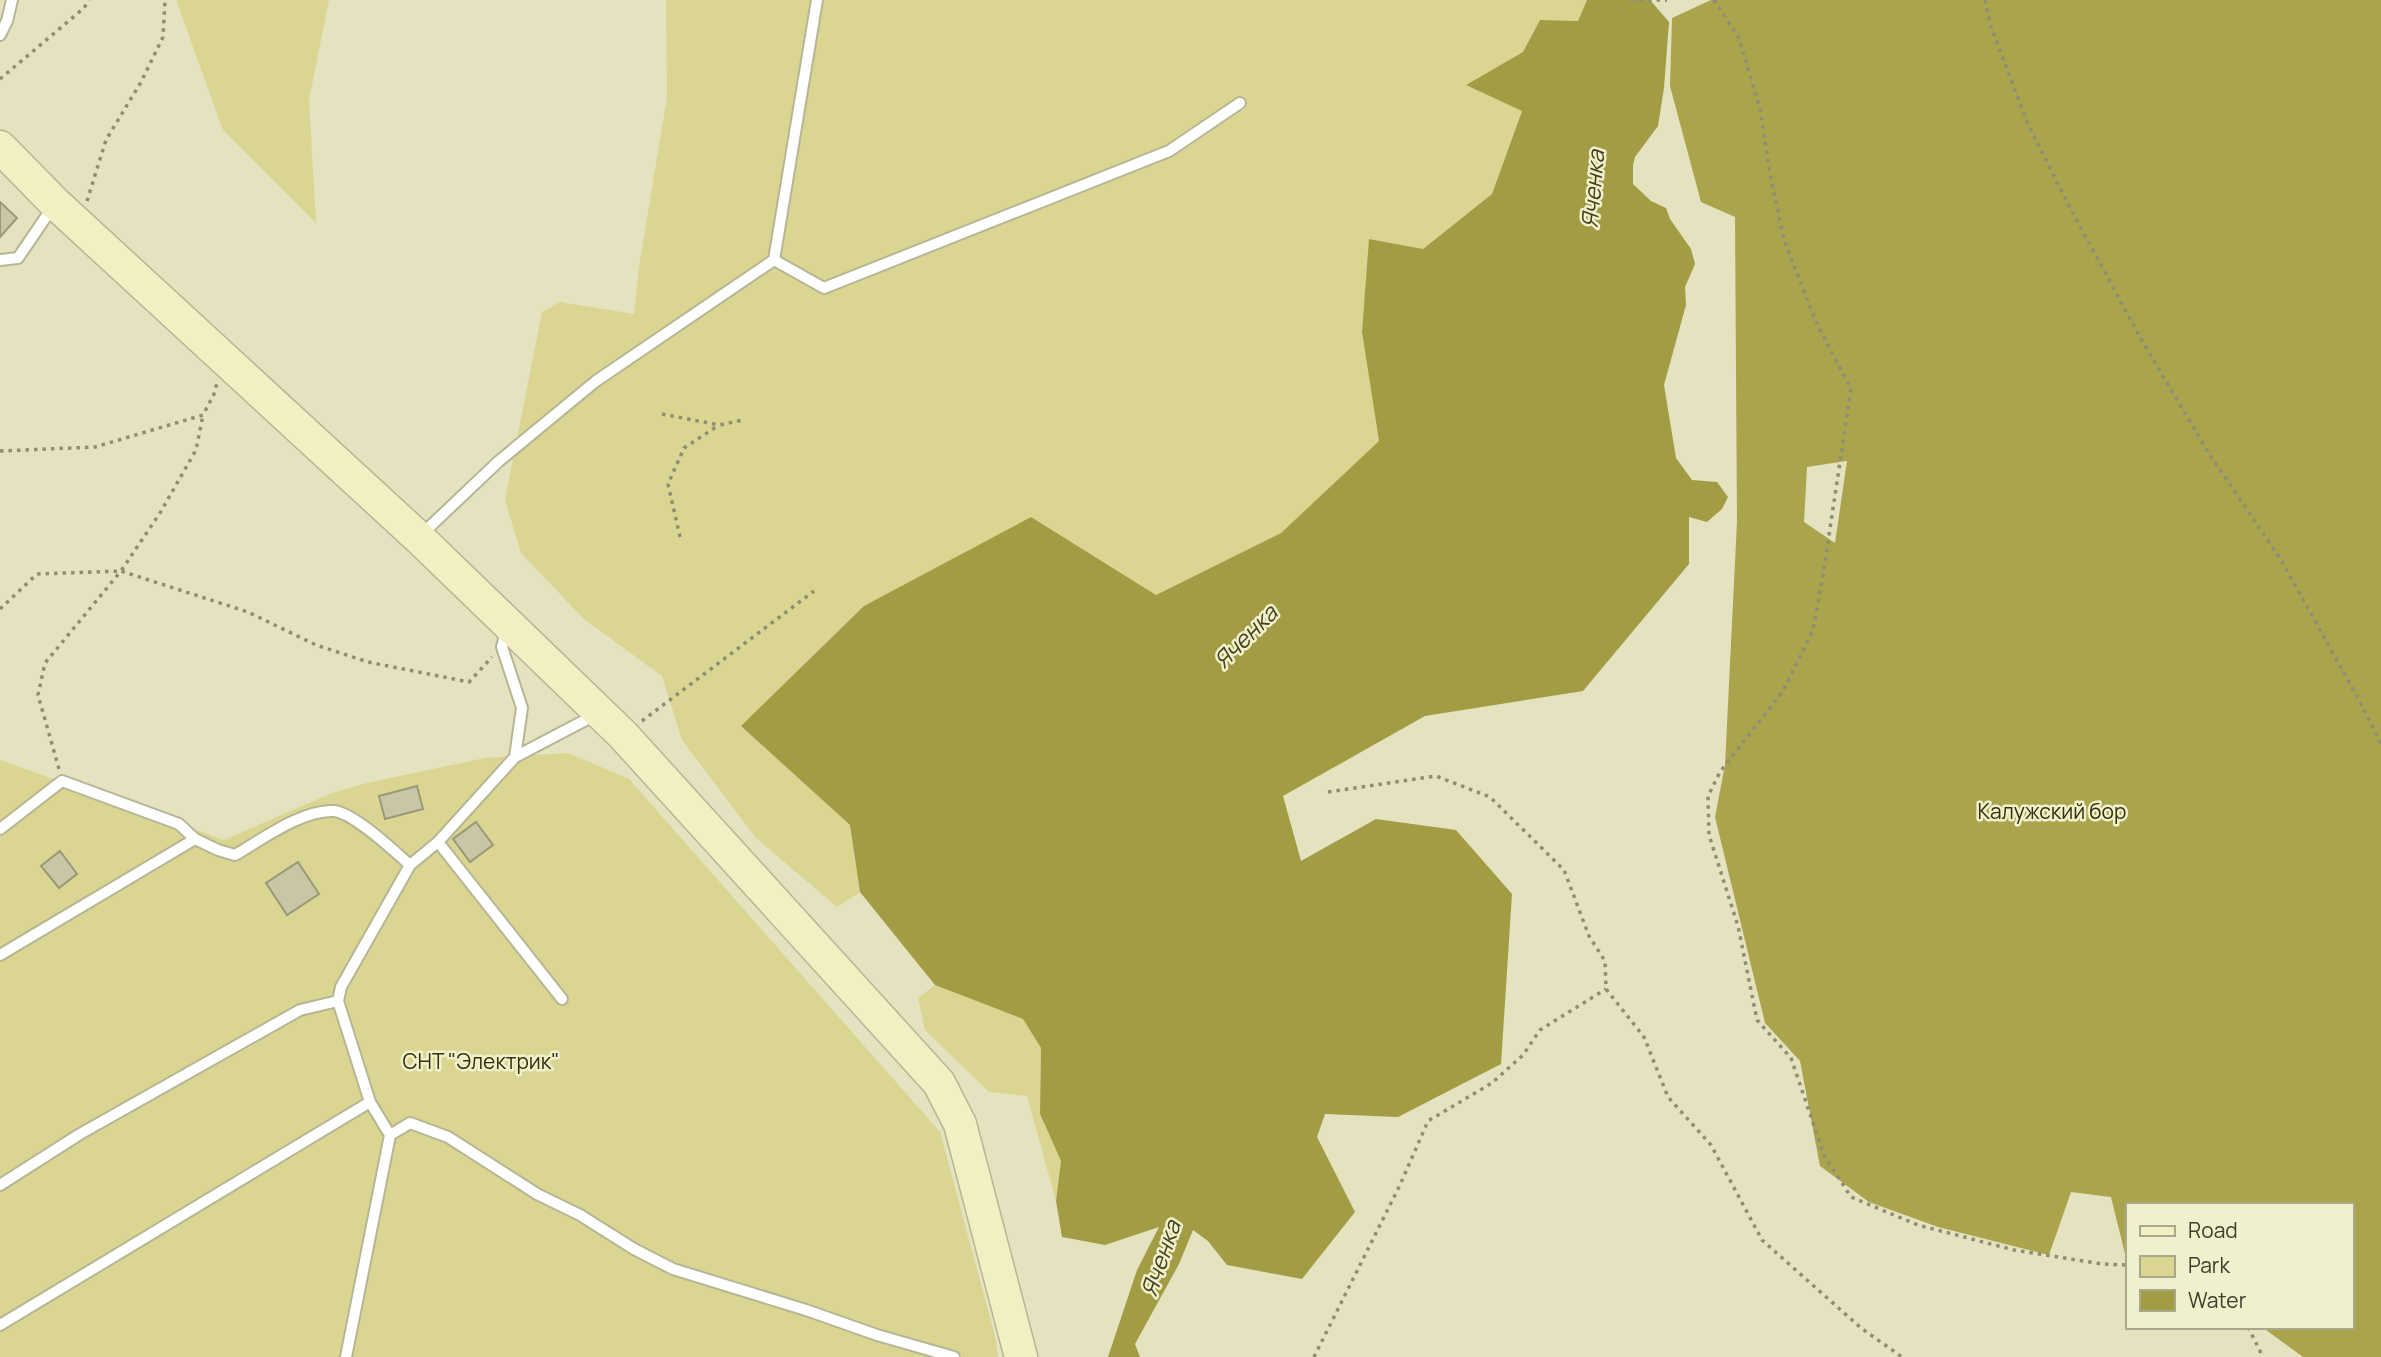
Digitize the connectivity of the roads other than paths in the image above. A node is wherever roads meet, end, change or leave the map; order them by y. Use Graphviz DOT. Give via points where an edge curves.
graph roads {
  1 [pos="12,0"];
  2 [pos="817,0"];
  3 [pos="0,35"];
  4 [pos="1240,103"];
  5 [pos="0,147"];
  6 [pos="55,202"];
  7 [pos="0,260"];
  8 [pos="774,260"];
  9 [pos="419,538"];
  10 [pos="505,635"];
  11 [pos="600,713"];
  12 [pos="515,757"];
  13 [pos="0,830"];
  14 [pos="195,839"];
  15 [pos="438,842"];
  16 [pos="410,865"];
  17 [pos="0,955"];
  18 [pos="562,999"];
  19 [pos="338,1001"];
  20 [pos="370,1102"];
  21 [pos="390,1135"];
  22 [pos="0,1185"];
  23 [pos="0,1325"];
  24 [pos="346,1357"];
  25 [pos="954,1357"];
  26 [pos="1021,1357"];
  1 -- 3 [label="lane"];
  2 -- 8 [label="lane"];
  4 -- 8 [label="lane" via="1169,151 824,289"];
  5 -- 6 [label="street"];
  6 -- 7 [label="lane" via="18,258"];
  6 -- 9 [label="street"];
  8 -- 9 [label="lane" via="596,381 499,461"];
  9 -- 10 [label="street"];
  10 -- 11 [label="street"];
  10 -- 12 [label="lane" via="522,708"];
  11 -- 12 [label="lane"];
  11 -- 26 [label="street" via="939,1083 960,1124"];
  12 -- 15 [label="lane"];
  13 -- 14 [label="lane" via="62,781 179,824"];
  14 -- 16 [label="lane" via="234,855 309,814 336,811 369,829"];
  14 -- 17 [label="lane"];
  15 -- 16 [label="lane"];
  15 -- 18 [label="lane"];
  16 -- 19 [label="lane" via="341,987"];
  19 -- 20 [label="lane"];
  19 -- 22 [label="lane" via="300,1010 80,1134"];
  20 -- 21 [label="lane"];
  20 -- 23 [label="lane"];
  21 -- 24 [label="lane"];
  21 -- 25 [label="lane" via="410,1123 448,1137 537,1194 673,1269"];
}
